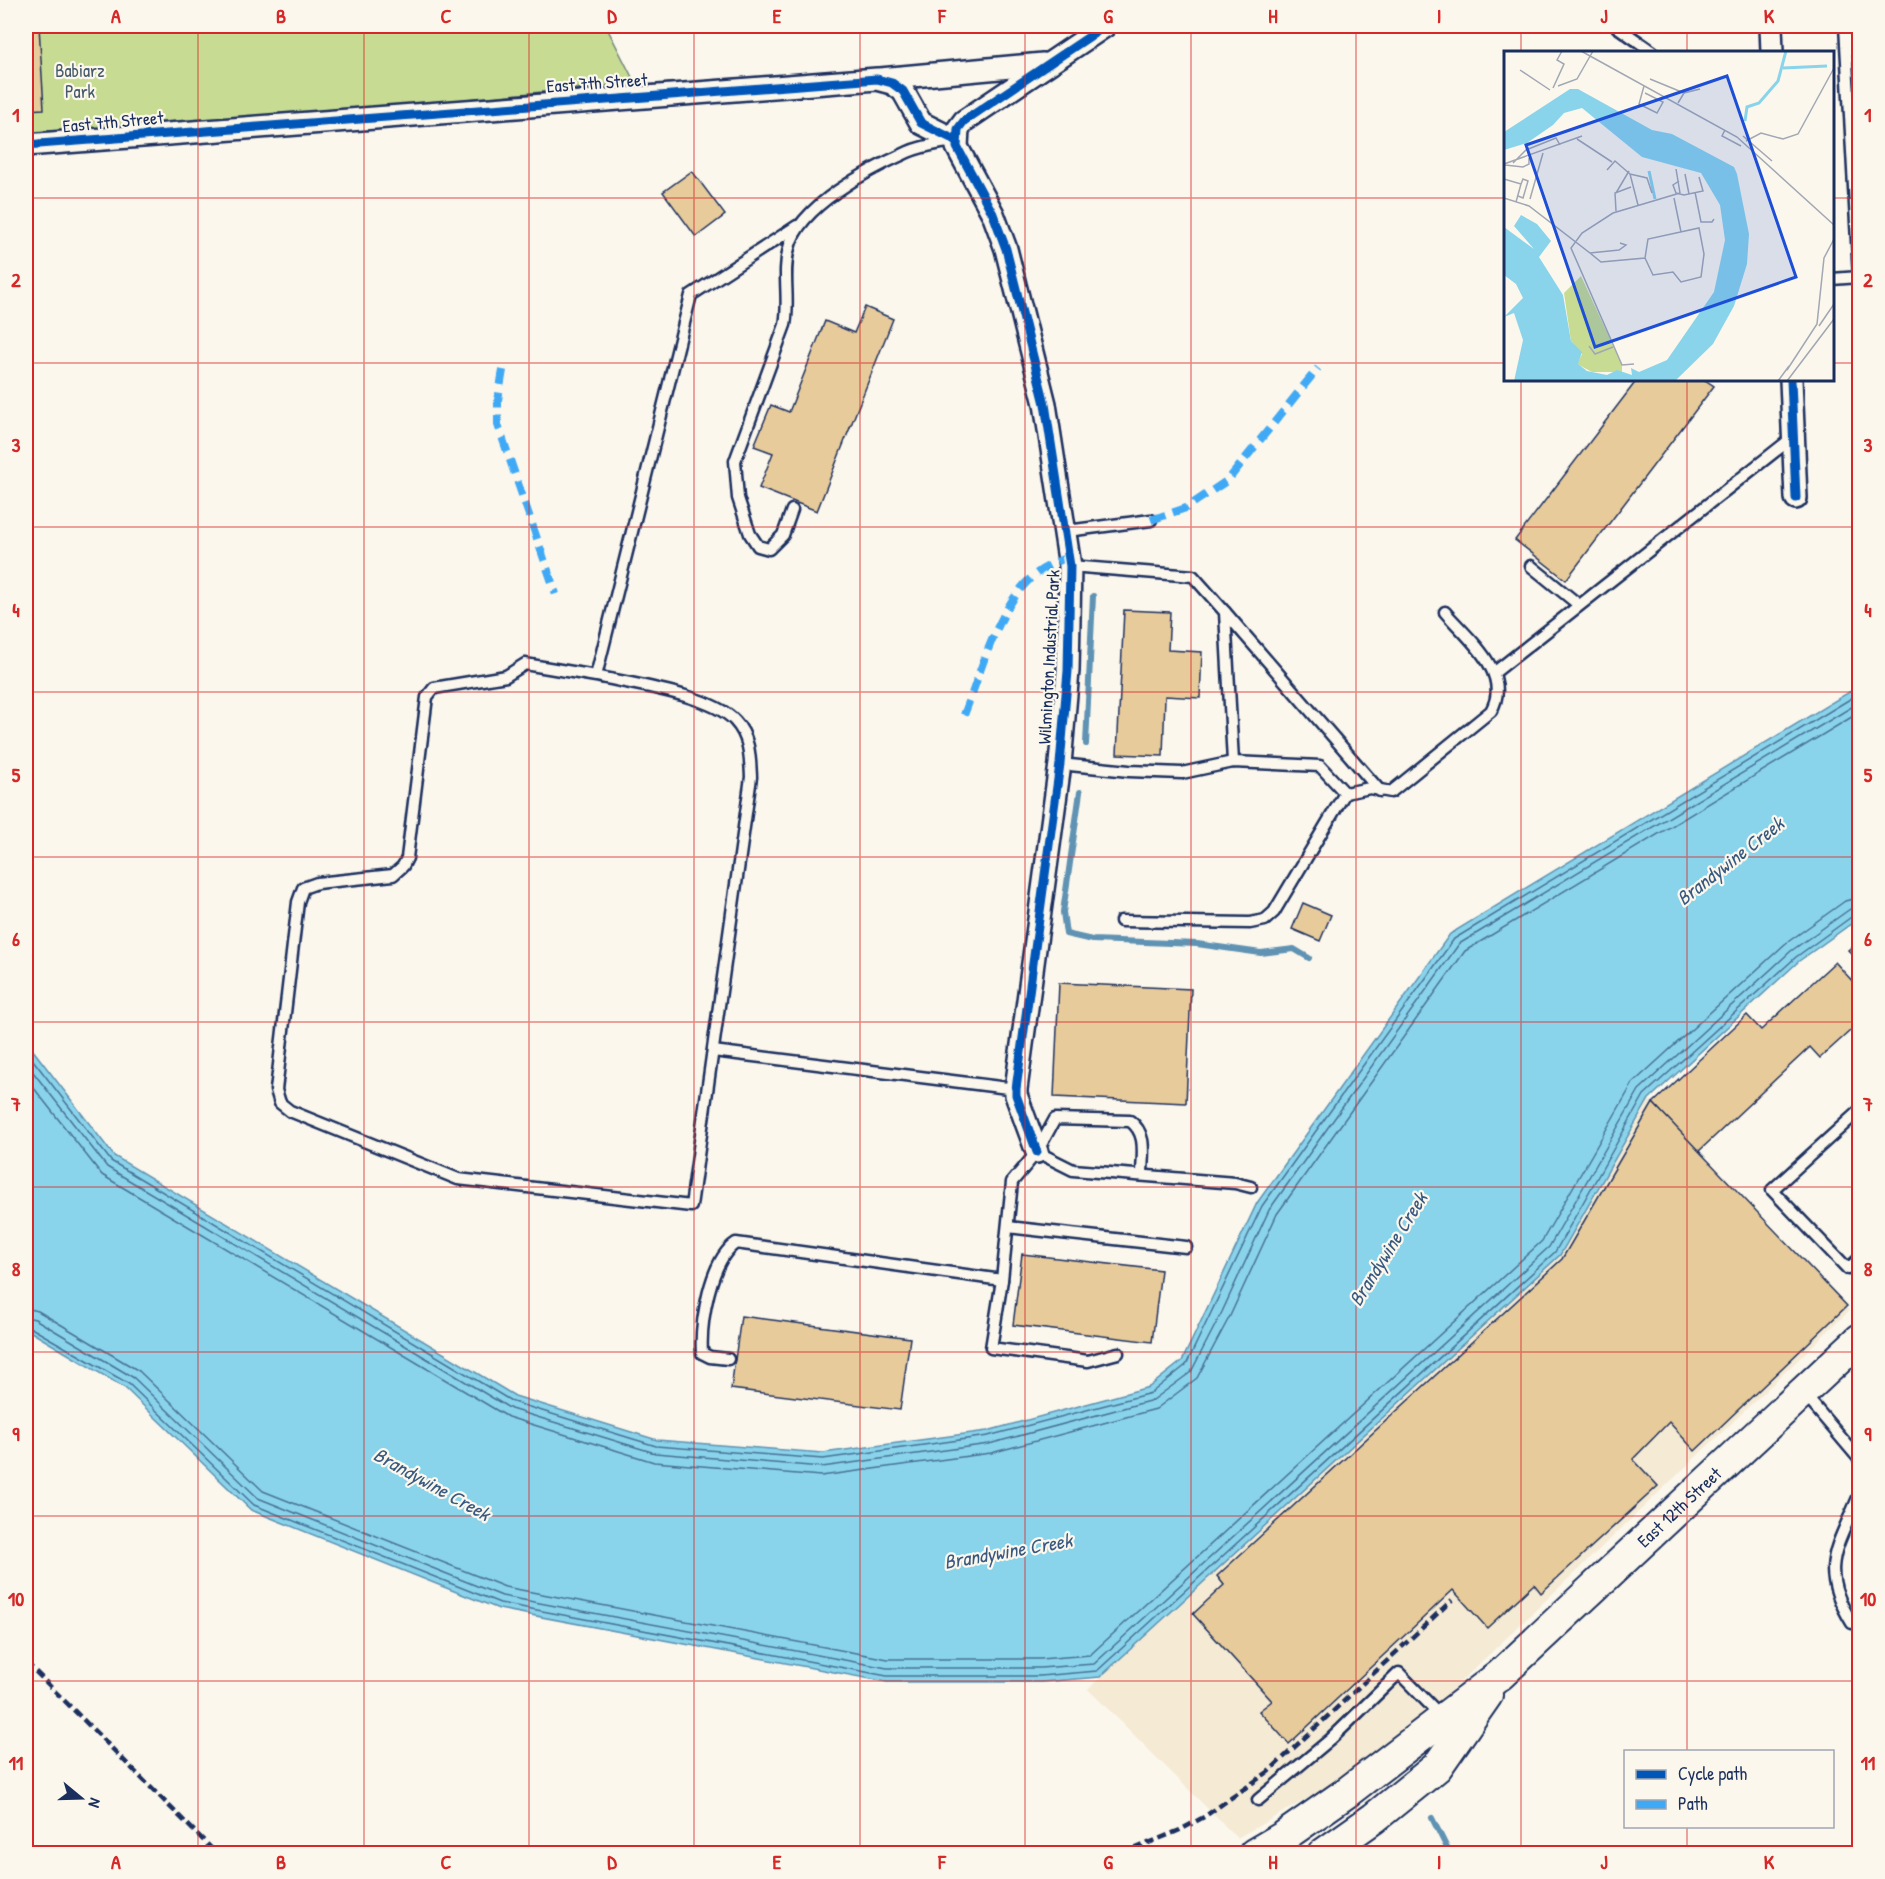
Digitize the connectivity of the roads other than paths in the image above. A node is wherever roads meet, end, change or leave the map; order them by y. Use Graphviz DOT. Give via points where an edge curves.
graph roads {
  1 [pos="1105,26"];
  2 [pos="1616,26"];
  3 [pos="1771,26"];
  4 [pos="1845,26"];
  5 [pos="1652,51"];
  6 [pos="1772,51"];
  7 [pos="1047,64"];
  8 [pos="877,80"];
  9 [pos="955,140"];
  10 [pos="26,145"];
  11 [pos="797,226"];
  12 [pos="1834,279"];
  13 [pos="1791,381"];
  14 [pos="1792,438"];
  15 [pos="1796,498"];
  16 [pos="792,510"];
  17 [pos="1151,520"];
  18 [pos="1067,531"];
  19 [pos="1070,566"];
  20 [pos="1531,566"];
  21 [pos="1579,605"];
  22 [pos="1225,612"];
  23 [pos="1445,612"];
  24 [pos="1495,672"];
  25 [pos="596,676"];
  26 [pos="1233,762"];
  27 [pos="1060,764"];
  28 [pos="1380,791"];
  29 [pos="1345,793"];
  30 [pos="1121,921"];
  31 [pos="713,1051"];
  32 [pos="1016,1089"];
  33 [pos="1860,1110"];
  34 [pos="1037,1152"];
  35 [pos="1142,1175"];
  36 [pos="1251,1187"];
  37 [pos="1008,1227"];
  38 [pos="1186,1247"];
  39 [pos="1860,1258"];
  40 [pos="1002,1280"];
  41 [pos="1860,1339"];
  42 [pos="1118,1353"];
  43 [pos="728,1359"];
  44 [pos="1803,1392"];
  45 [pos="1860,1460"];
  46 [pos="1860,1493"];
  47 [pos="1852,1623"];
  48 [pos="1500,1675"];
  49 [pos="1443,1718"];
  50 [pos="1258,1800"];
  51 [pos="1254,1854"];
  52 [pos="1323,1854"];
  1 -- 7 [label="street, East 7th Street"];
  2 -- 5 [label="lane"];
  3 -- 6 [label="street"];
  4 -- 12 [label="lane" via="1859,277"];
  7 -- 8 [label="street, East 7th Street"];
  7 -- 9 [label="street, East 7th Street" via="964,121"];
  8 -- 9 [label="street, East 7th Street" via="892,83 903,91 921,123"];
  8 -- 10 [label="street, East 7th Street"];
  9 -- 11 [label="lane" via="909,152 883,166 832,195"];
  9 -- 18 [label="street, Wilmington Industrial Park" via="993,214 1006,249 1045,404"];
  11 -- 16 [label="lane" via="786,266 785,325 735,461 742,514 758,546 770,549 777,544"];
  11 -- 25 [label="lane" via="691,295"];
  13 -- 14 [label="street"];
  14 -- 15 [label="street"];
  14 -- 21 [label="lane"];
  17 -- 18 [label="lane"];
  18 -- 19 [label="street, Wilmington Industrial Park"];
  19 -- 22 [label="lane" via="1193,576"];
  19 -- 27 [label="street, Wilmington Industrial Park" via="1068,671"];
  20 -- 21 [label="lane"];
  21 -- 24 [label="lane"];
  22 -- 26 [label="lane"];
  22 -- 28 [label="lane"];
  23 -- 24 [label="lane"];
  24 -- 28 [label="lane" via="1498,693 1491,711 1391,792"];
  25 -- 31 [label="lane" via="676,694 718,709 735,720 750,751 751,777"];
  25 -- 31 [label="lane" via="525,664 506,676 434,688 428,697 403,866 393,875 317,883 303,888 297,902 276,1090 280,1103 290,1111 458,1179 691,1206"];
  26 -- 27 [label="lane" via="1182,773"];
  26 -- 29 [label="lane" via="1320,766"];
  27 -- 32 [label="street, Wilmington Industrial Park"];
  28 -- 29 [label="lane" via="1370,788"];
  29 -- 30 [label="lane" via="1274,912 1265,920"];
  31 -- 32 [label="lane"];
  32 -- 34 [label="street, Wilmington Industrial Park"];
  33 -- 39 [label="lane" via="1772,1190 1848,1269"];
  34 -- 35 [label="lane" via="1073,1170"];
  34 -- 35 [label="lane" via="1055,1119 1130,1121 1139,1127 1143,1140"];
  34 -- 37 [label="lane" via="1012,1182"];
  35 -- 36 [label="lane"];
  37 -- 38 [label="lane"];
  37 -- 40 [label="lane"];
  40 -- 42 [label="lane" via="992,1348 1088,1361"];
  40 -- 43 [label="lane" via="736,1243 726,1250 714,1273 701,1339 702,1353"];
  41 -- 44 [label="main road, East 12th Street"];
  44 -- 45 [label="lane"];
  44 -- 48 [label="main road, East 12th Street"];
  46 -- 47 [label="lane" via="1837,1546 1831,1573 1836,1598"];
  48 -- 49 [label="main road, East 12th Street"];
  48 -- 52 [label="main road, East 12th Street" via="1437,1767"];
  49 -- 50 [label="lane" via="1399,1673 1331,1739"];
  49 -- 51 [label="main road, East 12th Street" via="1284,1841"];
}
